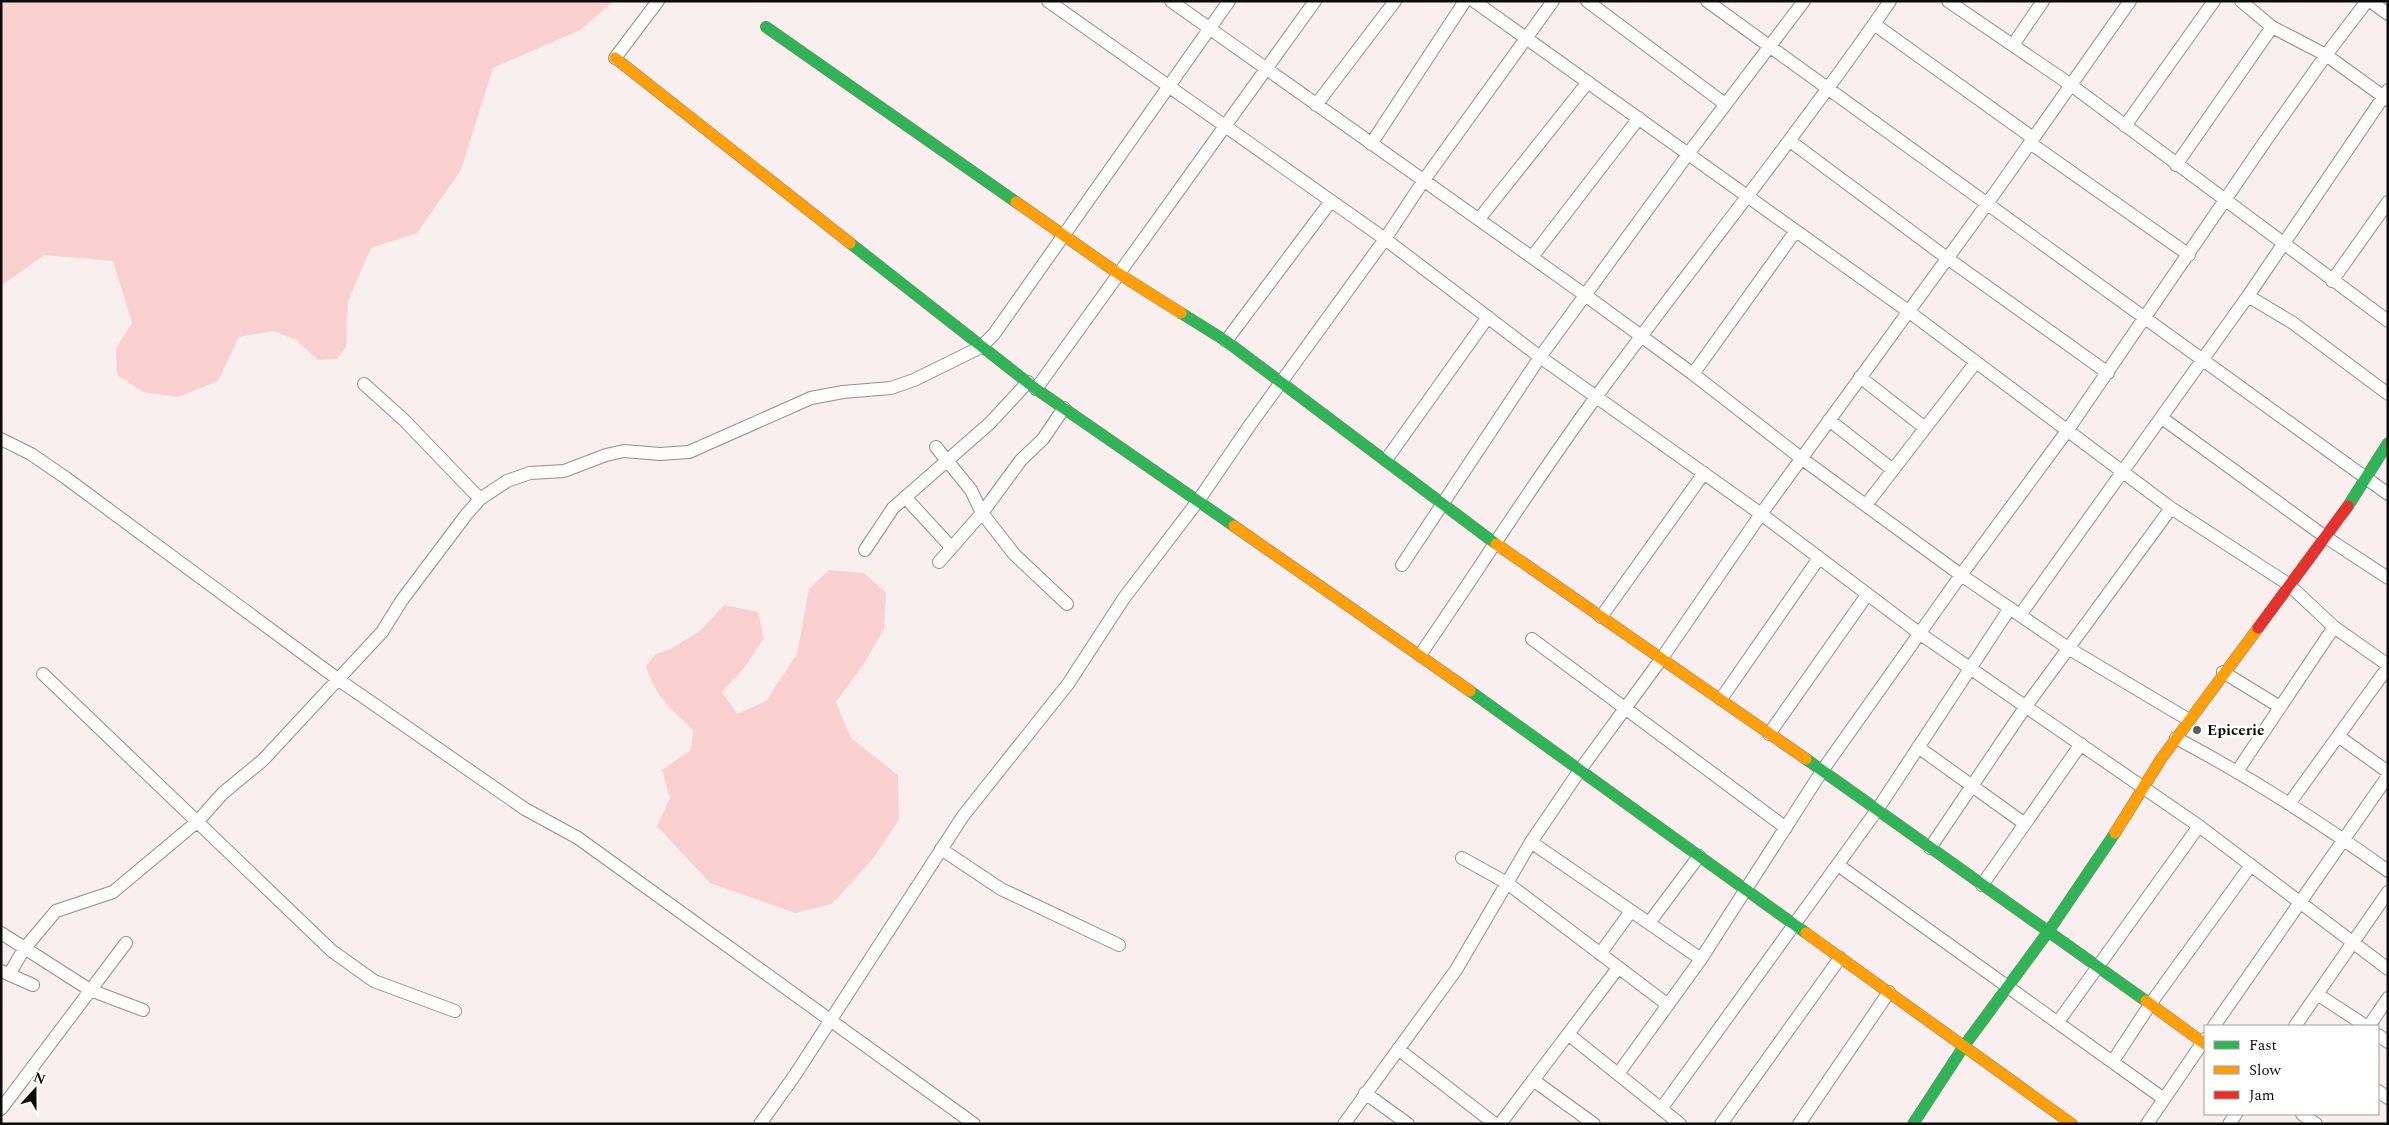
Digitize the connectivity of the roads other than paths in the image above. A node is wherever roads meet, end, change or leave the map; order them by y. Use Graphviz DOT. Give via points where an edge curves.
graph roads {
  1 [pos="658,1"];
  2 [pos="1048,1"];
  3 [pos="1171,1"];
  4 [pos="1229,1"];
  5 [pos="1315,1"];
  6 [pos="1394,1"];
  7 [pos="1465,1"];
  8 [pos="1474,1"];
  9 [pos="1553,1"];
  10 [pos="1588,1"];
  11 [pos="1707,1"];
  12 [pos="1804,1"];
  13 [pos="1890,1"];
  14 [pos="1948,1"];
  15 [pos="2043,1"];
  16 [pos="2130,1"];
  17 [pos="2214,1"];
  18 [pos="2241,1"];
  19 [pos="2369,1"];
  20 [pos="1965,6"];
  21 [pos="2388,14"];
  22 [pos="1874,24"];
  23 [pos="766,27"];
  24 [pos="2272,27"];
  25 [pos="1209,29"];
  26 [pos="1526,38"];
  27 [pos="2013,45"];
  28 [pos="1769,46"];
  29 [pos="2326,54"];
  30 [pos="615,58"];
  31 [pos="1265,70"];
  32 [pos="1588,82"];
  33 [pos="1168,86"];
  34 [pos="2071,86"];
  35 [pos="1829,88"];
  36 [pos="2386,96"];
  37 [pos="1725,104"];
  38 [pos="1316,105"];
  39 [pos="1639,118"];
  40 [pos="2125,126"];
  41 [pos="1225,127"];
  42 [pos="1790,140"];
  43 [pos="2032,140"];
  44 [pos="1371,144"];
  45 [pos="1688,154"];
  46 [pos="2176,165"];
  47 [pos="1424,180"];
  48 [pos="1748,196"];
  49 [pos="1331,201"];
  50 [pos="2225,201"];
  51 [pos="2388,202"];
  52 [pos="1987,204"];
  53 [pos="1479,219"];
  54 [pos="1795,232"];
  55 [pos="1062,235"];
  56 [pos="1385,239"];
  57 [pos="2284,244"];
  58 [pos="2189,255"];
  59 [pos="1532,257"];
  60 [pos="1947,258"];
  61 [pos="1119,274"];
  62 [pos="2332,281"];
  63 [pos="1585,295"];
  64 [pos="2248,296"];
  65 [pos="1908,311"];
  66 [pos="1488,317"];
  67 [pos="2387,317"];
  68 [pos="2146,319"];
  69 [pos="1641,336"];
  70 [pos="1226,341"];
  71 [pos="981,347"];
  72 [pos="1540,356"];
  73 [pos="2202,361"];
  74 [pos="1976,362"];
  75 [pos="2108,373"];
  76 [pos="1693,374"];
  77 [pos="1860,377"];
  78 [pos="1281,382"];
  79 [pos="364,384"];
  80 [pos="1032,386"];
  81 [pos="2388,394"];
  82 [pos="1596,396"];
  83 [pos="1064,408"];
  84 [pos="2162,418"];
  85 [pos="1829,420"];
  86 [pos="1925,428"];
  87 [pos="2067,431"];
  88 [pos="1,439"];
  89 [pos="2388,443"];
  90 [pos="936,447"];
  91 [pos="1801,458"];
  92 [pos="1386,460"];
  93 [pos="948,462"];
  94 [pos="1893,470"];
  95 [pos="2122,472"];
  96 [pos="1704,473"];
  97 [pos="2366,478"];
  98 [pos="2388,494"];
  99 [pos="905,497"];
  100 [pos="480,499"];
  101 [pos="1198,501"];
  102 [pos="1442,502"];
  103 [pos="1866,505"];
  104 [pos="2171,508"];
  105 [pos="982,513"];
  106 [pos="1761,514"];
  107 [pos="2324,536"];
  108 [pos="1496,544"];
  109 [pos="951,547"];
  110 [pos="865,550"];
  111 [pos="1820,558"];
  112 [pos="939,562"];
  113 [pos="1402,565"];
  114 [pos="1961,575"];
  115 [pos="2388,578"];
  116 [pos="2288,584"];
  117 [pos="1867,595"];
  118 [pos="1067,604"];
  119 [pos="2015,612"];
  120 [pos="1601,617"];
  121 [pos="2334,627"];
  122 [pos="1919,633"];
  123 [pos="1532,640"];
  124 [pos="2068,648"];
  125 [pos="1420,655"];
  126 [pos="1662,658"];
  127 [pos="2388,666"];
  128 [pos="1970,668"];
  129 [pos="2223,672"];
  130 [pos="43,674"];
  131 [pos="339,680"];
  132 [pos="1721,699"];
  133 [pos="2026,706"];
  134 [pos="2280,707"];
  135 [pos="1624,709"];
  136 [pos="2189,720"];
  137 [pos="1769,734"];
  138 [pos="2338,736"];
  139 [pos="2176,738"];
  140 [pos="2081,744"];
  141 [pos="1918,747"];
  142 [pos="1580,770"];
  143 [pos="2238,770"];
  144 [pos="1822,771"];
  145 [pos="2388,772"];
  146 [pos="2388,776"];
  147 [pos="1972,785"];
  148 [pos="2143,786"];
  149 [pos="2289,804"];
  150 [pos="1877,810"];
  151 [pos="198,821"];
  152 [pos="2025,824"];
  153 [pos="2198,826"];
  154 [pos="1786,828"];
  155 [pos="2344,840"];
  156 [pos="1531,842"];
  157 [pos="1930,848"];
  158 [pos="942,849"];
  159 [pos="1699,856"];
  160 [pos="1462,858"];
  161 [pos="1838,865"];
  162 [pos="2251,865"];
  163 [pos="2388,872"];
  164 [pos="1507,883"];
  165 [pos="1982,885"];
  166 [pos="1747,890"];
  167 [pos="2388,892"];
  168 [pos="2300,902"];
  169 [pos="1631,910"];
  170 [pos="1649,923"];
  171 [pos="1796,925"];
  172 [pos="2048,932"];
  173 [pos="1,933"];
  174 [pos="2352,942"];
  175 [pos="126,943"];
  176 [pos="1119,944"];
  177 [pos="24,949"];
  178 [pos="1600,954"];
  179 [pos="1840,958"];
  180 [pos="1701,959"];
  181 [pos="2099,966"];
  182 [pos="1618,968"];
  183 [pos="2388,968"];
  184 [pos="6,972"];
  185 [pos="33,985"];
  186 [pos="2008,986"];
  187 [pos="90,990"];
  188 [pos="1889,992"];
  189 [pos="2317,994"];
  190 [pos="2388,998"];
  191 [pos="2151,1003"];
  192 [pos="1668,1005"];
  193 [pos="143,1010"];
  194 [pos="455,1011"];
  195 [pos="829,1020"];
  196 [pos="2058,1022"];
  197 [pos="2215,1025"];
  198 [pos="2296,1025"];
  199 [pos="2365,1025"];
  200 [pos="2368,1025"];
  201 [pos="1568,1034"];
  202 [pos="2204,1042"];
  203 [pos="1964,1046"];
  204 [pos="1398,1049"];
  205 [pos="2112,1061"];
  206 [pos="1618,1074"];
  207 [pos="1533,1080"];
  208 [pos="1365,1094"];
  209 [pos="2164,1099"];
  210 [pos="1,1109"];
  211 [pos="1661,1109"];
  212 [pos="2068,1123"];
  213 [pos="760,1124"];
  214 [pos="974,1124"];
  215 [pos="1344,1124"];
  216 [pos="1408,1124"];
  217 [pos="1495,1124"];
  218 [pos="1500,1124"];
  219 [pos="1594,1124"];
  220 [pos="1680,1124"];
  221 [pos="1721,1124"];
  222 [pos="1798,1124"];
  223 [pos="1913,1124"];
  224 [pos="2147,1124"];
  1 -- 30 [label="street"];
  2 -- 33 [label="street"];
  3 -- 25 [label="street"];
  4 -- 25 [label="street"];
  5 -- 31 [label="street"];
  6 -- 38 [label="street"];
  7 -- 44 [label="street"];
  8 -- 26 [label="street"];
  9 -- 26 [label="street"];
  10 -- 37 [label="street"];
  11 -- 28 [label="street"];
  12 -- 28 [label="street"];
  13 -- 22 [label="street"];
  14 -- 20 [label="street"];
  15 -- 27 [label="street"];
  16 -- 34 [label="street"];
  17 -- 40 [label="street"];
  18 -- 24 [label="street"];
  19 -- 21 [label="street"];
  19 -- 29 [label="street"];
  20 -- 27 [label="street"];
  22 -- 35 [label="street"];
  22 -- 43 [label="street"];
  23 -- 55 [label="street"];
  24 -- 29 [label="street"];
  24 -- 46 [label="street"];
  25 -- 31 [label="street"];
  25 -- 33 [label="street"];
  26 -- 32 [label="street"];
  26 -- 47 [label="street"];
  27 -- 34 [label="street"];
  28 -- 35 [label="street"];
  28 -- 37 [label="street"];
  29 -- 36 [label="street"];
  29 -- 50 [label="street"];
  30 -- 71 [label="street"];
  31 -- 38 [label="street"];
  31 -- 41 [label="street"];
  32 -- 39 [label="street"];
  32 -- 53 [label="street"];
  33 -- 41 [label="street"];
  33 -- 55 [label="street"];
  34 -- 40 [label="street"];
  34 -- 43 [label="street"];
  35 -- 42 [label="street"];
  35 -- 52 [label="street"];
  36 -- 57 [label="street"];
  37 -- 45 [label="street"];
  38 -- 44 [label="street"];
  39 -- 45 [label="street"];
  39 -- 59 [label="street"];
  40 -- 46 [label="street"];
  41 -- 49 [label="street"];
  41 -- 61 [label="street"];
  42 -- 48 [label="street"];
  42 -- 60 [label="street"];
  43 -- 52 [label="street"];
  43 -- 58 [label="street"];
  44 -- 47 [label="street"];
  45 -- 48 [label="street"];
  45 -- 63 [label="street"];
  46 -- 50 [label="street"];
  47 -- 53 [label="street"];
  47 -- 56 [label="street"];
  48 -- 54 [label="street"];
  48 -- 69 [label="street"];
  49 -- 56 [label="street"];
  49 -- 70 [label="street"];
  50 -- 57 [label="street"];
  50 -- 58 [label="street"];
  51 -- 62 [label="street"];
  52 -- 60 [label="street"];
  52 -- 68 [label="street"];
  53 -- 59 [label="street"];
  54 -- 65 [label="street"];
  54 -- 76 [label="street"];
  55 -- 61 [label="street"];
  55 -- 71 [label="street" via="994,334"];
  56 -- 66 [label="street"];
  56 -- 78 [label="street"];
  57 -- 62 [label="street"];
  57 -- 64 [label="street"];
  58 -- 68 [label="street"];
  59 -- 63 [label="street"];
  60 -- 65 [label="street"];
  60 -- 75 [label="street"];
  61 -- 70 [label="street"];
  61 -- 80 [label="street"];
  62 -- 67 [label="street"];
  63 -- 69 [label="street"];
  63 -- 72 [label="street"];
  64 -- 73 [label="street"];
  64 -- 81 [label="street" via="2293,323"];
  65 -- 74 [label="street"];
  65 -- 77 [label="street"];
  66 -- 72 [label="street"];
  66 -- 92 [label="street"];
  68 -- 73 [label="street"];
  68 -- 75 [label="street"];
  69 -- 76 [label="street"];
  69 -- 82 [label="street"];
  70 -- 78 [label="street"];
  71 -- 80 [label="street"];
  71 -- 100 [label="street" via="892,388 811,398 689,452 624,451 606,455 564,471 530,473 507,481"];
  72 -- 82 [label="street"];
  72 -- 102 [label="street"];
  73 -- 84 [label="street"];
  73 -- 97 [label="street"];
  74 -- 86 [label="street"];
  74 -- 87 [label="street"];
  75 -- 87 [label="street"];
  76 -- 91 [label="street"];
  77 -- 85 [label="street"];
  77 -- 86 [label="street"];
  78 -- 92 [label="street"];
  78 -- 101 [label="street"];
  79 -- 100 [label="street" via="404,420"];
  80 -- 83 [label="street"];
  80 -- 93 [label="street"];
  82 -- 96 [label="street"];
  82 -- 108 [label="street"];
  83 -- 101 [label="street"];
  83 -- 105 [label="street" via="1043,439 1021,460"];
  84 -- 95 [label="street"];
  84 -- 107 [label="street"];
  85 -- 91 [label="street"];
  85 -- 94 [label="street"];
  86 -- 94 [label="street"];
  87 -- 95 [label="street"];
  87 -- 114 [label="street"];
  88 -- 131 [label="street" via="31,454 66,478"];
  89 -- 97 [label="street"];
  90 -- 93 [label="street"];
  91 -- 103 [label="street"];
  91 -- 106 [label="street"];
  92 -- 102 [label="street"];
  93 -- 99 [label="street"];
  93 -- 105 [label="street" via="971,490"];
  94 -- 103 [label="street"];
  95 -- 104 [label="street"];
  95 -- 119 [label="street"];
  96 -- 106 [label="street"];
  96 -- 120 [label="street"];
  97 -- 98 [label="street"];
  97 -- 107 [label="street"];
  99 -- 109 [label="street"];
  99 -- 110 [label="street" via="893,508"];
  100 -- 131 [label="street" via="408,592 382,632"];
  101 -- 125 [label="street"];
  101 -- 158 [label="street" via="1124,598 1068,684 963,816"];
  102 -- 108 [label="street"];
  102 -- 113 [label="street"];
  103 -- 114 [label="street"];
  104 -- 116 [label="street"];
  104 -- 124 [label="street"];
  105 -- 109 [label="street"];
  105 -- 118 [label="street" via="1014,554"];
  106 -- 111 [label="street"];
  106 -- 126 [label="street"];
  107 -- 115 [label="street"];
  107 -- 116 [label="street"];
  108 -- 120 [label="street"];
  108 -- 125 [label="street"];
  109 -- 112 [label="street"];
  111 -- 117 [label="street"];
  111 -- 132 [label="street"];
  114 -- 119 [label="street"];
  114 -- 122 [label="street"];
  116 -- 121 [label="street"];
  116 -- 129 [label="street"];
  117 -- 122 [label="street"];
  117 -- 137 [label="street"];
  119 -- 124 [label="street"];
  119 -- 128 [label="street"];
  120 -- 126 [label="street"];
  121 -- 127 [label="street"];
  121 -- 134 [label="street"];
  122 -- 128 [label="street"];
  122 -- 144 [label="street"];
  123 -- 135 [label="street"];
  124 -- 133 [label="street"];
  124 -- 136 [label="street"];
  125 -- 142 [label="street"];
  126 -- 132 [label="street"];
  126 -- 135 [label="street"];
  127 -- 138 [label="street"];
  128 -- 133 [label="street"];
  128 -- 141 [label="street"];
  129 -- 134 [label="street"];
  129 -- 136 [label="street"];
  130 -- 151 [label="street"];
  131 -- 151 [label="street" via="263,760 223,793"];
  131 -- 195 [label="street" via="525,809 578,838"];
  132 -- 137 [label="street"];
  133 -- 140 [label="street"];
  133 -- 147 [label="street"];
  134 -- 143 [label="street"];
  135 -- 142 [label="street"];
  135 -- 154 [label="street"];
  136 -- 139 [label="street"];
  137 -- 144 [label="street"];
  138 -- 145 [label="street"];
  138 -- 149 [label="street"];
  139 -- 143 [label="street"];
  139 -- 148 [label="street"];
  140 -- 148 [label="street"];
  140 -- 152 [label="street"];
  141 -- 147 [label="street"];
  141 -- 150 [label="street"];
  142 -- 156 [label="street"];
  142 -- 159 [label="street"];
  143 -- 149 [label="street"];
  144 -- 150 [label="street"];
  144 -- 154 [label="street"];
  146 -- 155 [label="street"];
  147 -- 152 [label="street"];
  147 -- 157 [label="street"];
  148 -- 153 [label="street"];
  148 -- 172 [label="street"];
  149 -- 155 [label="street"];
  150 -- 157 [label="street"];
  150 -- 161 [label="street"];
  151 -- 177 [label="street" via="114,892 56,911"];
  151 -- 194 [label="street" via="332,951 374,981"];
  152 -- 165 [label="street"];
  153 -- 162 [label="street"];
  153 -- 181 [label="street"];
  154 -- 166 [label="street"];
  155 -- 163 [label="street"];
  155 -- 168 [label="street"];
  156 -- 164 [label="street"];
  156 -- 169 [label="street"];
  157 -- 165 [label="street"];
  158 -- 176 [label="street" via="1001,889"];
  158 -- 195 [label="street"];
  159 -- 166 [label="street"];
  159 -- 170 [label="street"];
  160 -- 164 [label="street"];
  161 -- 171 [label="street"];
  161 -- 186 [label="street"];
  162 -- 168 [label="street"];
  162 -- 191 [label="street"];
  164 -- 178 [label="street"];
  164 -- 204 [label="street" via="1456,970"];
  165 -- 172 [label="street"];
  166 -- 171 [label="street"];
  166 -- 180 [label="street"];
  167 -- 174 [label="street"];
  168 -- 174 [label="street"];
  168 -- 197 [label="street"];
  169 -- 170 [label="street"];
  169 -- 178 [label="street"];
  170 -- 180 [label="street"];
  171 -- 179 [label="street"];
  171 -- 211 [label="street"];
  172 -- 181 [label="street"];
  172 -- 186 [label="street"];
  173 -- 177 [label="street"];
  174 -- 183 [label="street"];
  174 -- 189 [label="street"];
  175 -- 187 [label="street"];
  177 -- 184 [label="street"];
  177 -- 187 [label="street"];
  178 -- 182 [label="street"];
  179 -- 188 [label="street"];
  179 -- 221 [label="street"];
  180 -- 192 [label="street"];
  181 -- 191 [label="street"];
  181 -- 196 [label="street"];
  182 -- 192 [label="street"];
  182 -- 201 [label="street"];
  184 -- 185 [label="street"];
  186 -- 196 [label="street"];
  186 -- 203 [label="street"];
  187 -- 193 [label="street"];
  187 -- 210 [label="street"];
  188 -- 203 [label="street"];
  188 -- 222 [label="street"];
  189 -- 198 [label="street"];
  189 -- 199 [label="street"];
  190 -- 200 [label="street"];
  191 -- 202 [label="street"];
  191 -- 205 [label="street"];
  192 -- 206 [label="street"];
  195 -- 213 [label="street"];
  195 -- 214 [label="street"];
  196 -- 205 [label="street"];
  201 -- 206 [label="street"];
  201 -- 207 [label="street"];
  202 -- 209 [label="street"];
  203 -- 212 [label="street"];
  203 -- 223 [label="street"];
  204 -- 208 [label="street"];
  204 -- 217 [label="street"];
  205 -- 209 [label="street"];
  206 -- 211 [label="street"];
  207 -- 218 [label="street"];
  207 -- 219 [label="street"];
  208 -- 215 [label="street"];
  208 -- 216 [label="street"];
  209 -- 224 [label="street"];
  211 -- 220 [label="street"];
}
